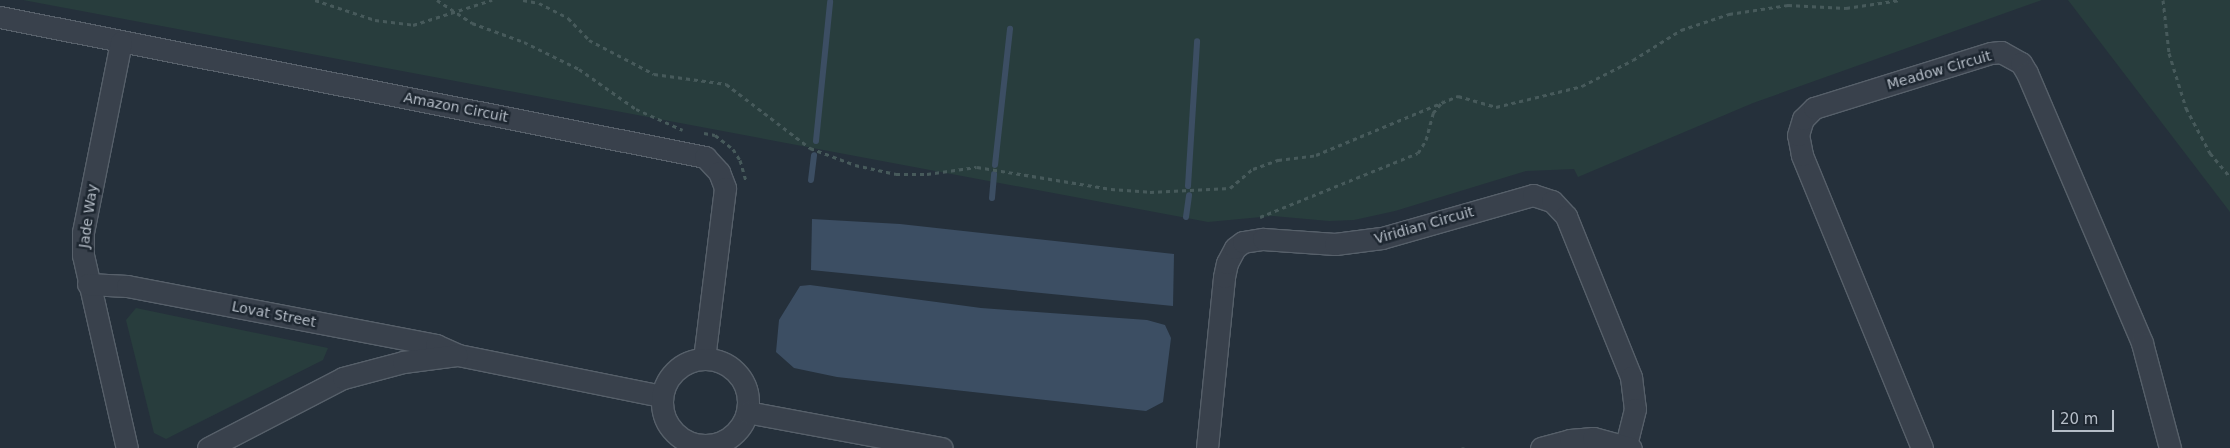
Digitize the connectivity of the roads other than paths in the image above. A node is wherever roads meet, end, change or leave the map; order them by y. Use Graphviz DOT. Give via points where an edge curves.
graph roads {
  1 [pos="0,17"];
  2 [pos="121,42"];
  3 [pos="88,284"];
  4 [pos="458,355"];
  5 [pos="704,359"];
  6 [pos="662,396"];
  7 [pos="747,412"];
  8 [pos="704,447"];
  9 [pos="1628,447"];
  10 [pos="128,448"];
  11 [pos="208,448"];
  12 [pos="942,448"];
  13 [pos="1207,448"];
  14 [pos="1541,448"];
  15 [pos="1922,448"];
  16 [pos="2170,448"];
  1 -- 2 [label="street, Amazon Circuit"];
  2 -- 3 [label="street, Jade Way" via="83,232"];
  2 -- 5 [label="street, Amazon Circuit" via="705,157 719,172 725,188"];
  3 -- 4 [label="street, Lovat Street" via="127,286 436,345"];
  3 -- 10 [label="street, Jade Way"];
  4 -- 6 [label="street, Lovat Street"];
  4 -- 11 [label="street, Lovat Street" via="403,362 343,378"];
  5 -- 6 [label="street" via="689,362 676,370 667,381"];
  5 -- 7 [label="street" via="719,361 735,371 744,383"];
  6 -- 8 [label="street" via="662,411 673,430 691,443"];
  7 -- 8 [label="street" via="737,431 725,440"];
  7 -- 12 [label="street"];
  9 -- 13 [label="street, Viridian Circuit" via="1635,409 1631,377 1566,216 1552,200 1533,195 1382,238 1335,244 1263,239 1243,242 1235,248 1224,277"];
  9 -- 14 [label="street" via="1582,438"];
  15 -- 16 [label="street, Meadow Circuit" via="1802,155 1798,135 1803,118 1814,108 2000,52 2021,63 2028,73 2142,344"];
}
